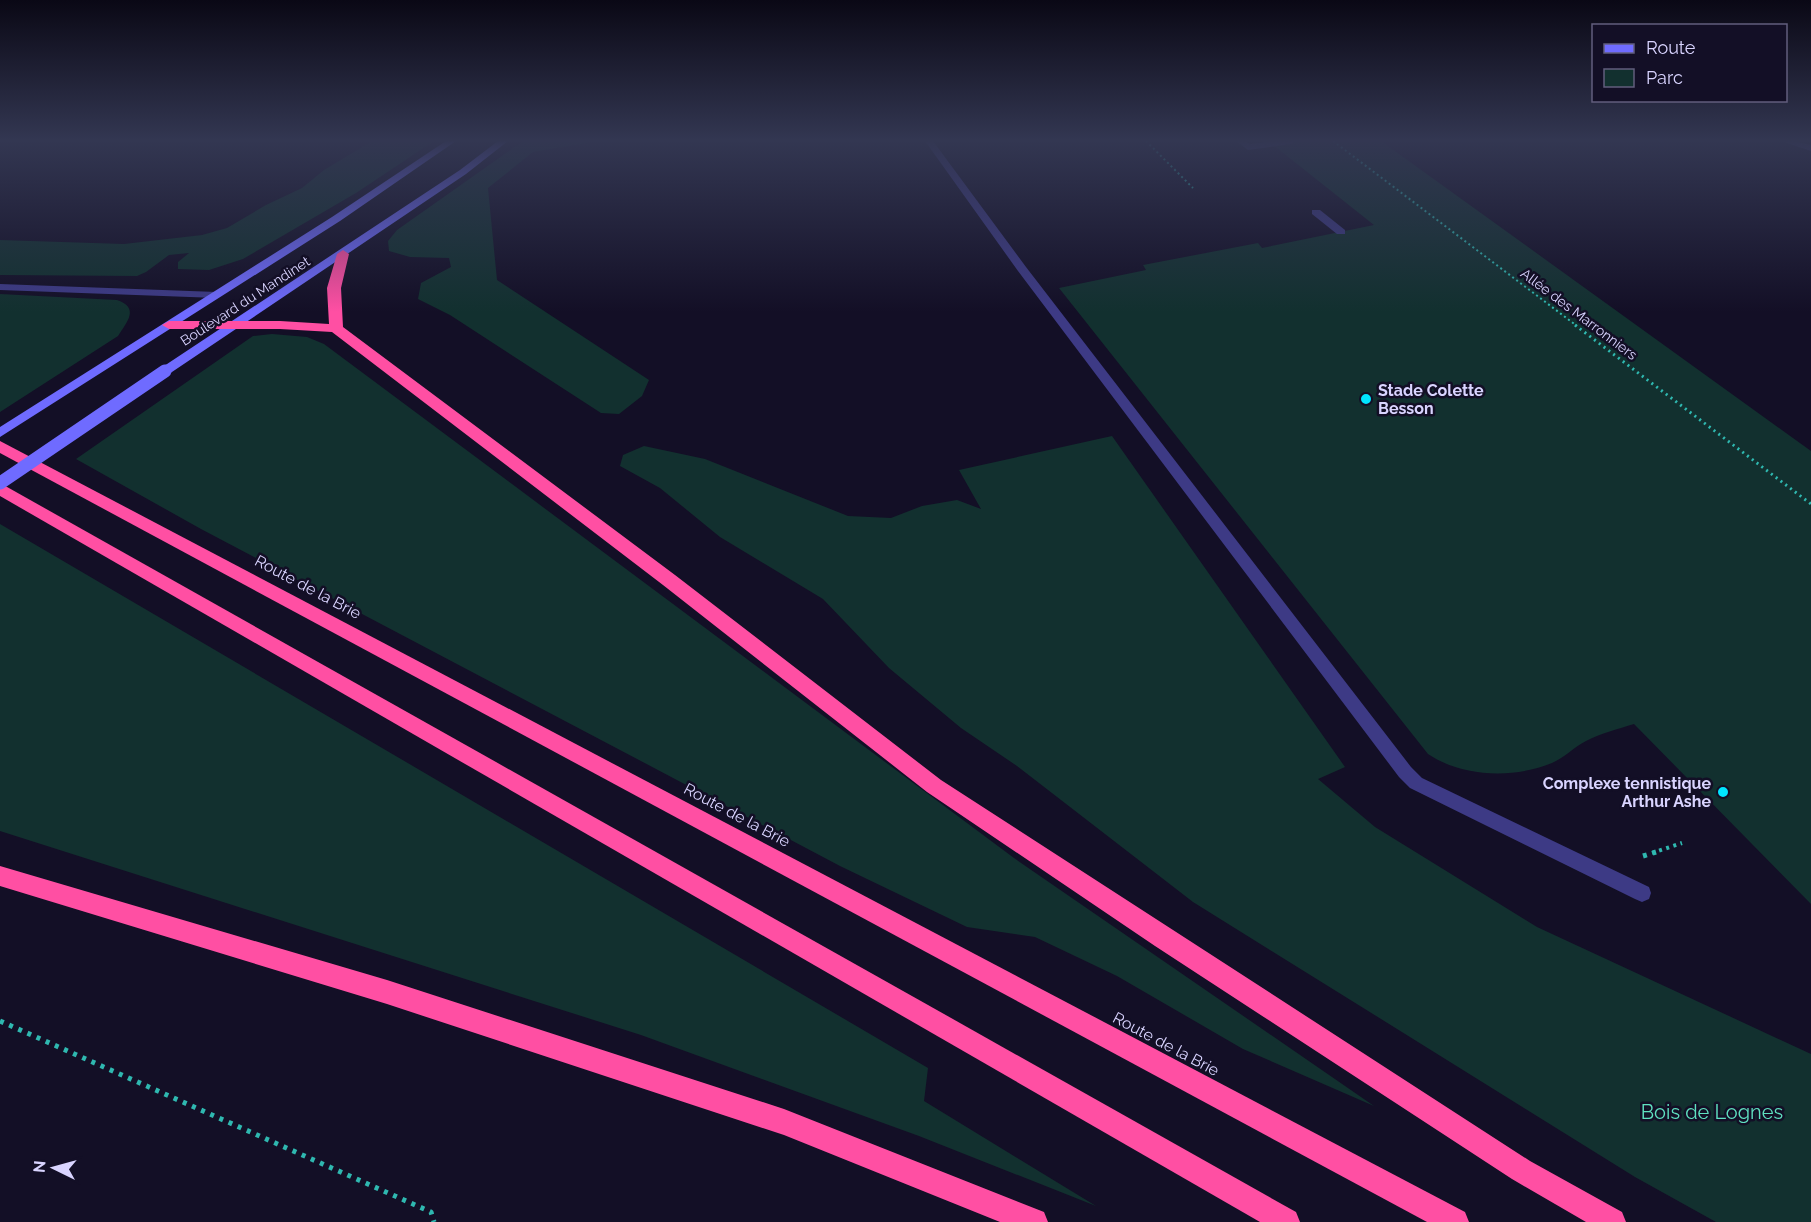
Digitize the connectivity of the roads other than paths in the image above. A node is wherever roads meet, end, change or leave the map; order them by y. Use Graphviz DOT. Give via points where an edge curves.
graph roads {
  1 [pos="364,198"];
  2 [pos="426,198"];
  3 [pos="970,198"];
  4 [pos="1316,212"];
  5 [pos="1341,232"];
  6 [pos="343,254"];
  7 [pos="0,287"];
  8 [pos="217,295"];
  9 [pos="169,326"];
  10 [pos="235,326"];
  11 [pos="336,328"];
  12 [pos="0,433"];
  13 [pos="0,446"];
  14 [pos="0,483"];
  15 [pos="0,489"];
  16 [pos="0,876"];
  17 [pos="1641,893"];
  18 [pos="1034,1222"];
  19 [pos="1286,1222"];
  20 [pos="1455,1222"];
  21 [pos="1612,1222"];
  1 -- 8 [label="street, Boulevard du Mandinet"];
  2 -- 6 [label="street, Boulevard du Mandinet"];
  3 -- 17 [label="street" via="1405,772 1416,783"];
  4 -- 5 [label="street"];
  6 -- 10 [label="street, Boulevard du Mandinet"];
  6 -- 11 [label="highway" via="334,288"];
  7 -- 8 [label="street"];
  8 -- 9 [label="street, Boulevard du Mandinet"];
  9 -- 10 [label="highway"];
  9 -- 12 [label="street, Boulevard du Mandinet"];
  10 -- 11 [label="highway"];
  10 -- 14 [label="street, Boulevard du Mandinet, bridge"];
  11 -- 21 [label="highway" via="934,786 1521,1170"];
  13 -- 20 [label="highway, Route de la Brie"];
  15 -- 19 [label="highway"];
  16 -- 18 [label="highway" via="387,992 783,1122"];
}
